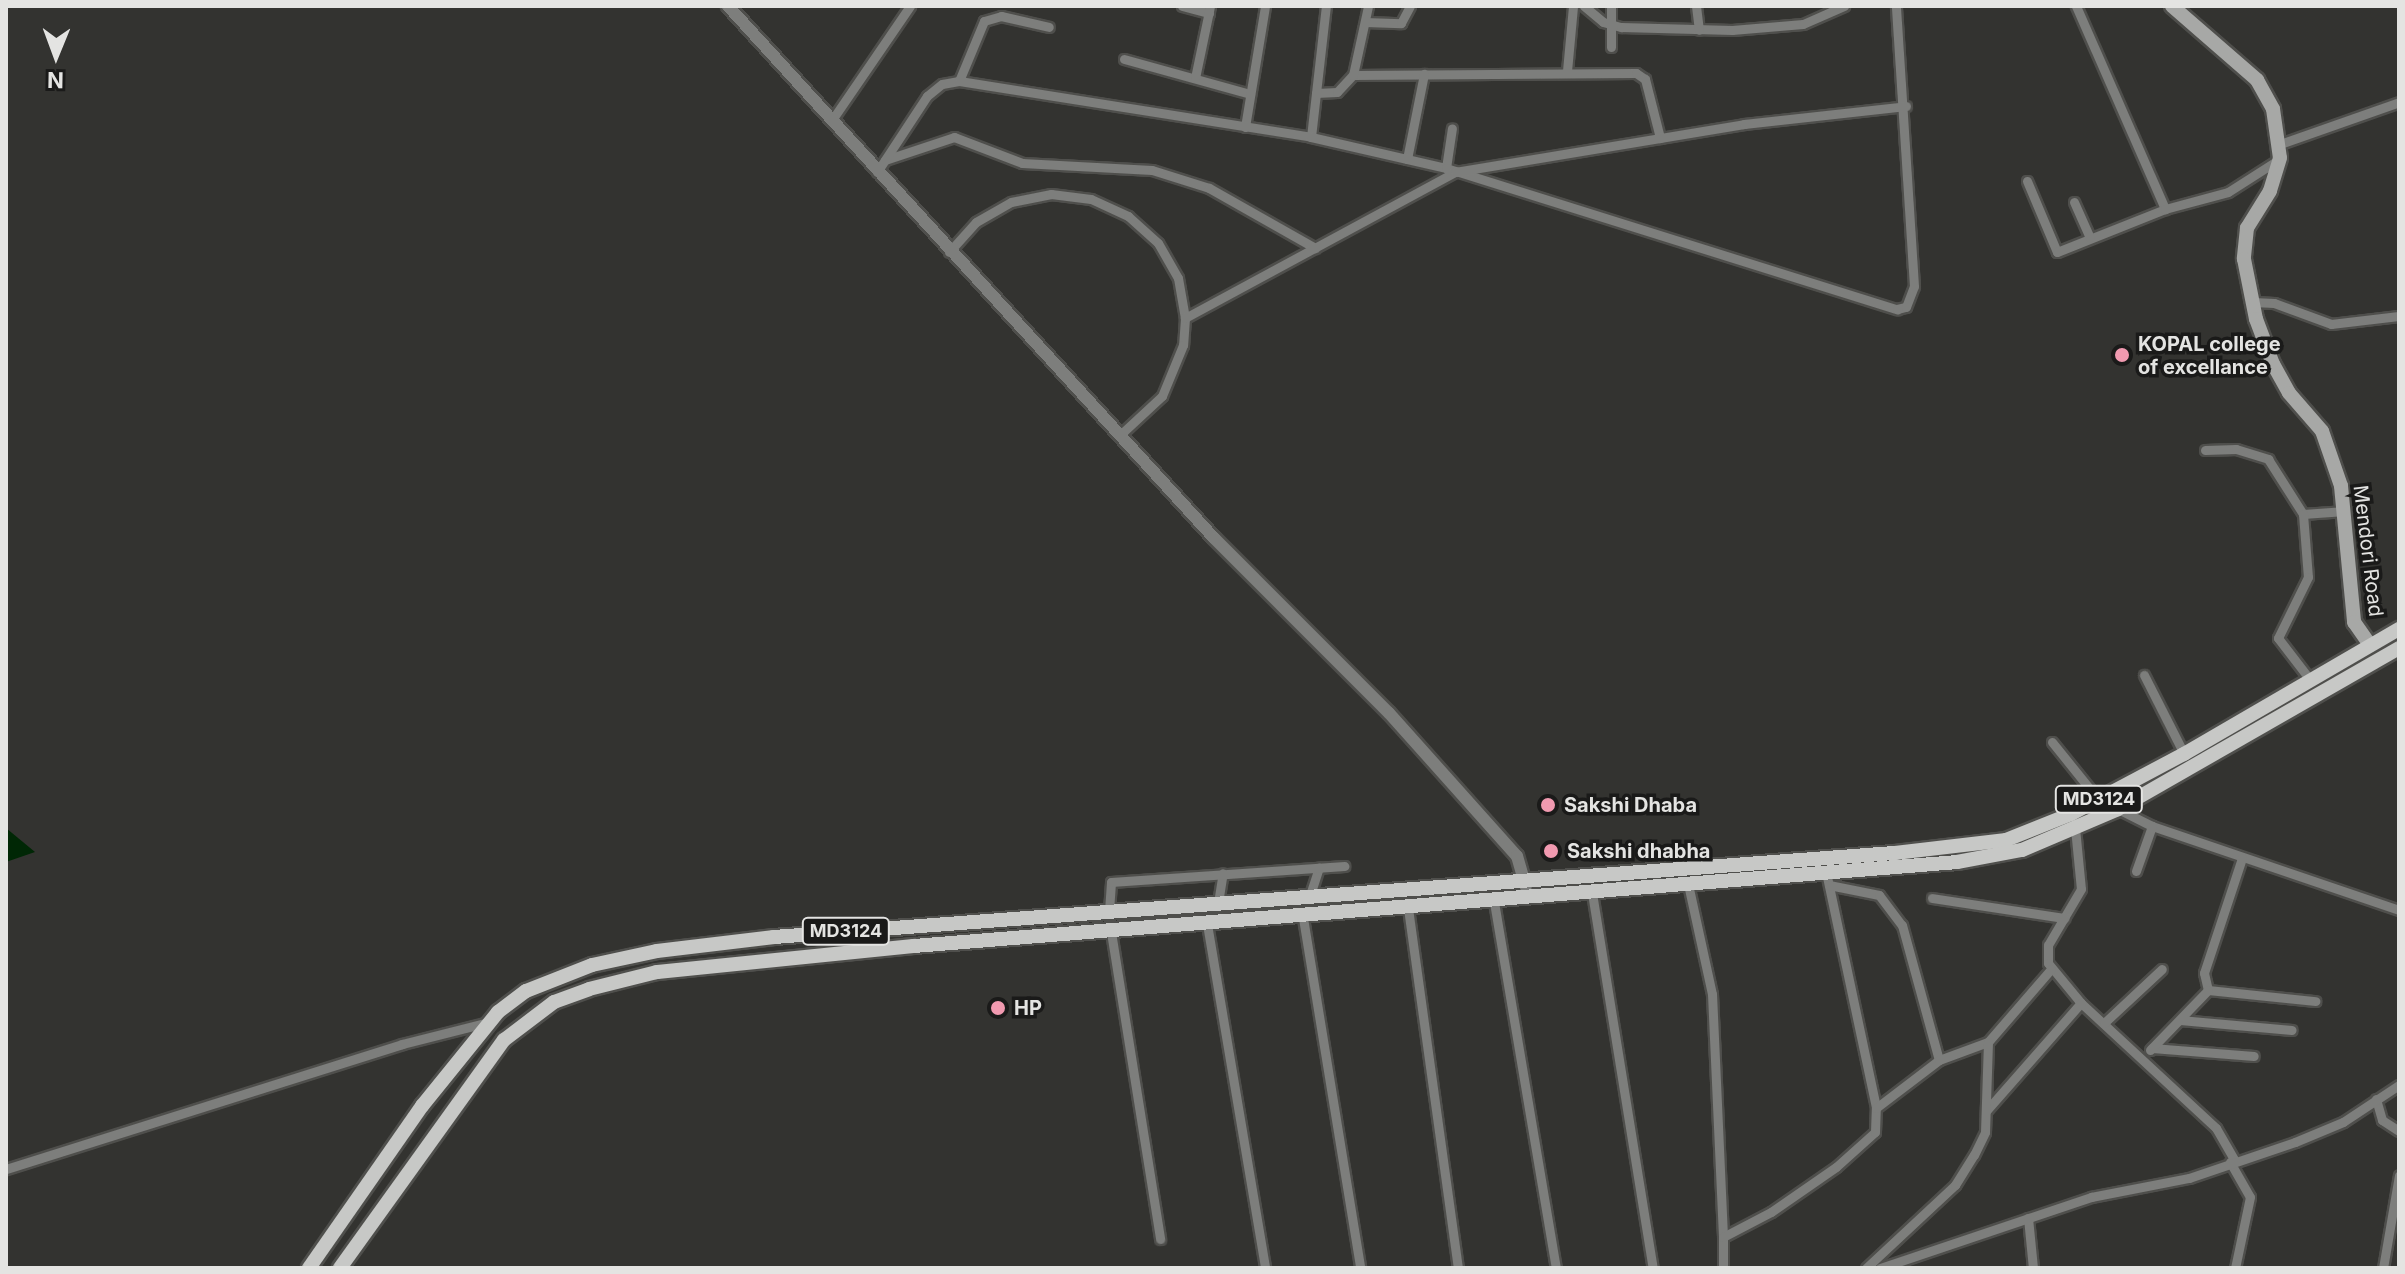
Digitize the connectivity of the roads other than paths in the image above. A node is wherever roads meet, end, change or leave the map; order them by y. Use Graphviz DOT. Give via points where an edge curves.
graph roads {
  1 [pos="728,6"];
  2 [pos="910,6"];
  3 [pos="1182,6"];
  4 [pos="1265,6"];
  5 [pos="1326,6"];
  6 [pos="1368,6"];
  7 [pos="1410,6"];
  8 [pos="1573,6"];
  9 [pos="1584,6"];
  10 [pos="1611,6"];
  11 [pos="1696,6"];
  12 [pos="1844,6"];
  13 [pos="1896,6"];
  14 [pos="2076,6"];
  15 [pos="2172,6"];
  16 [pos="1210,10"];
  17 [pos="1823,11"];
  18 [pos="1365,22"];
  19 [pos="1612,25"];
  20 [pos="1049,27"];
  21 [pos="1699,30"];
  22 [pos="1611,47"];
  23 [pos="1124,59"];
  24 [pos="1567,71"];
  25 [pos="1424,74"];
  26 [pos="1353,75"];
  27 [pos="1195,78"];
  28 [pos="959,81"];
  29 [pos="1316,93"];
  30 [pos="1250,94"];
  31 [pos="2399,102"];
  32 [pos="1906,106"];
  33 [pos="834,117"];
  34 [pos="1245,127"];
  35 [pos="1452,128"];
  36 [pos="1311,137"];
  37 [pos="1660,138"];
  38 [pos="2280,151"];
  39 [pos="1407,159"];
  40 [pos="885,160"];
  41 [pos="874,169"];
  42 [pos="1450,170"];
  43 [pos="2027,181"];
  44 [pos="2074,202"];
  45 [pos="2165,209"];
  46 [pos="2090,238"];
  47 [pos="1315,248"];
  48 [pos="949,252"];
  49 [pos="2253,302"];
  50 [pos="2399,316"];
  51 [pos="1185,318"];
  52 [pos="1122,433"];
  53 [pos="2205,450"];
  54 [pos="2345,511"];
  55 [pos="2303,514"];
  56 [pos="2399,629"];
  57 [pos="2370,645"];
  58 [pos="2399,648"];
  59 [pos="2144,675"];
  60 [pos="2311,681"];
  61 [pos="2052,742"];
  62 [pos="2184,754"];
  63 [pos="2098,799"];
  64 [pos="2118,809"];
  65 [pos="2152,826"];
  66 [pos="2075,828"];
  67 [pos="2242,858"];
  68 [pos="1344,866"];
  69 [pos="1319,867"];
  70 [pos="2136,871"];
  71 [pos="1223,873"];
  72 [pos="1827,878"];
  73 [pos="1525,880"];
  74 [pos="1688,884"];
  75 [pos="1592,893"];
  76 [pos="1310,895"];
  77 [pos="1527,898"];
  78 [pos="1932,898"];
  79 [pos="1241,901"];
  80 [pos="1494,902"];
  81 [pos="1218,903"];
  82 [pos="1408,908"];
  83 [pos="2399,910"];
  84 [pos="1109,911"];
  85 [pos="1303,918"];
  86 [pos="2064,918"];
  87 [pos="1243,921"];
  88 [pos="1207,924"];
  89 [pos="1111,932"];
  90 [pos="2051,969"];
  91 [pos="2162,969"];
  92 [pos="2208,990"];
  93 [pos="2315,1001"];
  94 [pos="2081,1003"];
  95 [pos="2180,1020"];
  96 [pos="489,1022"];
  97 [pos="2104,1023"];
  98 [pos="2292,1030"];
  99 [pos="1988,1042"];
  100 [pos="2152,1048"];
  101 [pos="2142,1056"];
  102 [pos="2254,1056"];
  103 [pos="1939,1060"];
  104 [pos="2399,1085"];
  105 [pos="2376,1099"];
  106 [pos="1876,1108"];
  107 [pos="1986,1111"];
  108 [pos="2399,1131"];
  109 [pos="2233,1161"];
  110 [pos="6,1169"];
  111 [pos="2399,1175"];
  112 [pos="2028,1218"];
  113 [pos="1723,1237"];
  114 [pos="1160,1239"];
  115 [pos="1360,1267"];
  116 [pos="309,1268"];
  117 [pos="340,1268"];
  118 [pos="1265,1268"];
  119 [pos="1458,1268"];
  120 [pos="1556,1268"];
  121 [pos="1653,1268"];
  122 [pos="1723,1268"];
  123 [pos="1866,1268"];
  124 [pos="1880,1268"];
  125 [pos="2033,1268"];
  126 [pos="2235,1268"];
  127 [pos="2383,1268"];
  1 -- 33 [label="street"];
  2 -- 33 [label="street"];
  3 -- 16 [label="street"];
  4 -- 30 [label="street"];
  5 -- 29 [label="street"];
  6 -- 18 [label="street"];
  7 -- 18 [label="street" via="1401,23"];
  8 -- 24 [label="street"];
  9 -- 19 [label="street"];
  10 -- 19 [label="street"];
  11 -- 21 [label="street"];
  12 -- 17 [label="street"];
  13 -- 32 [label="street"];
  14 -- 45 [label="street"];
  15 -- 38 [label="main road" via="2257,80 2273,109"];
  16 -- 27 [label="street"];
  17 -- 21 [label="street" via="1792,25"];
  18 -- 26 [label="street"];
  19 -- 21 [label="street"];
  19 -- 22 [label="street"];
  20 -- 28 [label="street" via="1001,16 984,21"];
  23 -- 27 [label="street"];
  24 -- 25 [label="street"];
  24 -- 37 [label="street" via="1642,75"];
  25 -- 26 [label="street"];
  25 -- 39 [label="street"];
  26 -- 29 [label="street" via="1337,92"];
  27 -- 30 [label="street"];
  28 -- 34 [label="street"];
  28 -- 40 [label="street" via="942,84 927,96"];
  29 -- 36 [label="street"];
  30 -- 34 [label="street"];
  31 -- 38 [label="street"];
  32 -- 37 [label="street"];
  32 -- 42 [label="street" via="1914,286 1906,307 1897,309"];
  33 -- 41 [label="street"];
  34 -- 36 [label="street"];
  35 -- 42 [label="street"];
  36 -- 39 [label="street"];
  37 -- 42 [label="street"];
  38 -- 45 [label="street" via="2228,192"];
  38 -- 49 [label="main road, Mendori Road" via="2270,191 2244,238"];
  39 -- 42 [label="street"];
  40 -- 41 [label="street"];
  40 -- 47 [label="street" via="954,137 1022,163 1152,170 1209,188"];
  41 -- 48 [label="street"];
  42 -- 47 [label="street"];
  43 -- 46 [label="street" via="2053,250"];
  44 -- 46 [label="street"];
  45 -- 46 [label="street"];
  47 -- 51 [label="street"];
  48 -- 51 [label="street" via="976,222 1011,202 1051,194 1091,199 1128,216 1158,243 1178,278"];
  48 -- 52 [label="street"];
  49 -- 50 [label="street" via="2274,303 2331,324"];
  49 -- 54 [label="main road, Mendori Road" via="2273,364 2289,393 2322,431"];
  51 -- 52 [label="street" via="1183,345 1162,396"];
  52 -- 73 [label="street" via="1214,538 1389,713 1517,856"];
  53 -- 55 [label="street" via="2236,449 2268,459"];
  54 -- 55 [label="street"];
  54 -- 57 [label="main road, Mendori Road" via="2354,622"];
  55 -- 60 [label="street" via="2308,577 2278,638"];
  56 -- 57 [label="main road, MD3124"];
  57 -- 60 [label="main road, MD3124"];
  58 -- 64 [label="main road"];
  59 -- 62 [label="street"];
  60 -- 62 [label="main road, MD3124"];
  61 -- 63 [label="street"];
  62 -- 63 [label="main road, MD3124"];
  63 -- 64 [label="street"];
  63 -- 73 [label="main road, MD3124" via="2006,840"];
  64 -- 65 [label="street"];
  64 -- 66 [label="main road"];
  65 -- 67 [label="street"];
  65 -- 70 [label="street"];
  66 -- 72 [label="main road" via="2022,850"];
  66 -- 86 [label="street" via="2081,889"];
  67 -- 83 [label="street"];
  67 -- 92 [label="street" via="2204,973"];
  68 -- 69 [label="street"];
  69 -- 71 [label="street"];
  69 -- 76 [label="street"];
  71 -- 81 [label="street"];
  71 -- 84 [label="street" via="1111,882"];
  72 -- 74 [label="main road"];
  72 -- 103 [label="street" via="1879,895 1902,925"];
  72 -- 106 [label="street"];
  73 -- 76 [label="main road, MD3124"];
  73 -- 77 [label="street"];
  74 -- 75 [label="main road"];
  74 -- 113 [label="street" via="1712,994"];
  75 -- 77 [label="main road"];
  75 -- 121 [label="street"];
  76 -- 79 [label="main road, MD3124"];
  77 -- 80 [label="main road, MD3124"];
  78 -- 86 [label="street"];
  79 -- 81 [label="main road, MD3124"];
  79 -- 87 [label="main road"];
  80 -- 82 [label="main road, MD3124"];
  80 -- 120 [label="street"];
  81 -- 84 [label="main road, MD3124"];
  82 -- 85 [label="main road, MD3124"];
  82 -- 119 [label="street"];
  84 -- 96 [label="main road, MD3124" via="657,951 553,978 526,991"];
  85 -- 87 [label="main road, MD3124"];
  85 -- 115 [label="street"];
  86 -- 90 [label="street" via="2048,945"];
  87 -- 88 [label="main road, MD3124"];
  88 -- 89 [label="main road, MD3124"];
  88 -- 118 [label="street"];
  89 -- 114 [label="street"];
  89 -- 117 [label="main road, MD3124" via="657,972 554,1002 504,1040"];
  90 -- 94 [label="street"];
  90 -- 99 [label="street"];
  91 -- 97 [label="street"];
  92 -- 93 [label="street"];
  92 -- 95 [label="street"];
  94 -- 97 [label="street"];
  94 -- 107 [label="street"];
  95 -- 98 [label="street"];
  95 -- 100 [label="street"];
  96 -- 110 [label="street" via="402,1044"];
  96 -- 116 [label="main road, MD3124" via="422,1106"];
  97 -- 101 [label="street"];
  99 -- 103 [label="street"];
  99 -- 107 [label="street"];
  100 -- 101 [label="street"];
  100 -- 102 [label="street"];
  101 -- 109 [label="street" via="2216,1128"];
  103 -- 106 [label="street"];
  104 -- 105 [label="street"];
  105 -- 108 [label="street" via="2382,1120"];
  105 -- 109 [label="street" via="2343,1122"];
  106 -- 113 [label="street" via="1875,1132 1836,1167 1771,1212"];
  107 -- 123 [label="street" via="1985,1132 1955,1185"];
  109 -- 112 [label="street"];
  109 -- 126 [label="street" via="2250,1197"];
  111 -- 127 [label="street"];
  112 -- 124 [label="street"];
  112 -- 125 [label="street"];
  113 -- 122 [label="street"];
}
